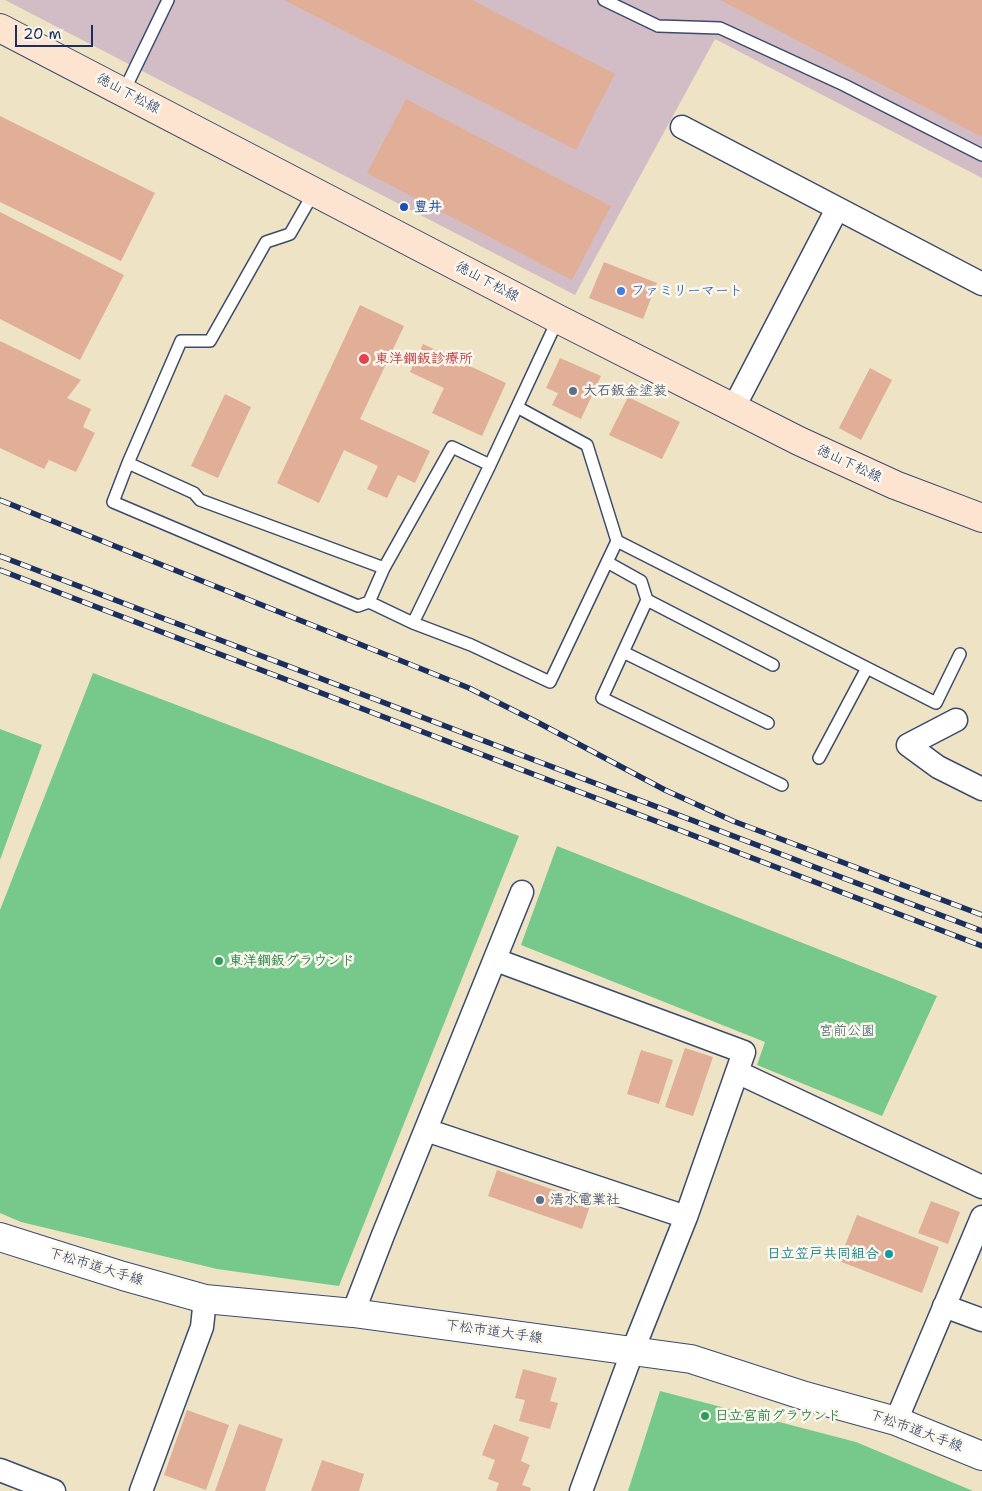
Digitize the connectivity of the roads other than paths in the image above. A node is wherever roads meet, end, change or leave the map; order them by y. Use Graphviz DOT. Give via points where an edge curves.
graph roads {
  1 [pos="168,0"];
  2 [pos="604,0"];
  3 [pos="0,28"];
  4 [pos="124,91"];
  5 [pos="682,127"];
  6 [pos="982,155"];
  7 [pos="314,192"];
  8 [pos="837,209"];
  9 [pos="982,284"];
  10 [pos="558,319"];
  11 [pos="517,407"];
  12 [pos="734,407"];
  13 [pos="128,463"];
  14 [pos="490,465"];
  15 [pos="982,518"];
  16 [pos="617,542"];
  17 [pos="608,562"];
  18 [pos="384,568"];
  19 [pos="647,600"];
  20 [pos="369,602"];
  21 [pos="413,623"];
  22 [pos="623,652"];
  23 [pos="960,654"];
  24 [pos="773,665"];
  25 [pos="866,668"];
  26 [pos="956,720"];
  27 [pos="768,723"];
  28 [pos="819,758"];
  29 [pos="782,785"];
  30 [pos="982,789"];
  31 [pos="522,892"];
  32 [pos="496,960"];
  33 [pos="737,1072"];
  34 [pos="426,1130"];
  35 [pos="982,1186"];
  36 [pos="686,1217"];
  37 [pos="982,1217"];
  38 [pos="0,1237"];
  39 [pos="205,1299"];
  40 [pos="944,1306"];
  41 [pos="353,1313"];
  42 [pos="982,1320"];
  43 [pos="633,1350"];
  44 [pos="896,1421"];
  45 [pos="982,1456"];
  46 [pos="0,1470"];
  47 [pos="54,1491"];
  48 [pos="141,1491"];
  49 [pos="581,1491"];
  1 -- 4 [label="lane"];
  2 -- 6 [label="lane" via="658,26 720,28 844,85"];
  3 -- 4 [label="main road, 徳山下松線"];
  4 -- 7 [label="main road, 徳山下松線"];
  5 -- 8 [label="street"];
  7 -- 10 [label="main road, 徳山下松線"];
  7 -- 13 [label="lane" via="290,234 266,242 210,340 181,341"];
  8 -- 9 [label="street"];
  8 -- 12 [label="street"];
  10 -- 11 [label="lane"];
  10 -- 12 [label="main road, 徳山下松線"];
  11 -- 14 [label="lane"];
  11 -- 16 [label="lane" via="587,445"];
  12 -- 15 [label="main road, 徳山下松線" via="895,485"];
  13 -- 18 [label="lane" via="194,493 200,500"];
  13 -- 20 [label="lane" via="113,502 358,606"];
  14 -- 18 [label="lane" via="452,447"];
  14 -- 21 [label="lane"];
  16 -- 17 [label="lane"];
  16 -- 25 [label="lane"];
  17 -- 19 [label="lane" via="641,581"];
  17 -- 21 [label="lane" via="550,682 471,645"];
  18 -- 20 [label="lane"];
  19 -- 22 [label="lane"];
  19 -- 24 [label="lane"];
  20 -- 21 [label="lane"];
  22 -- 27 [label="lane"];
  22 -- 29 [label="lane" via="602,698"];
  23 -- 25 [label="lane" via="936,703"];
  25 -- 28 [label="lane"];
  26 -- 30 [label="street" via="908,746"];
  31 -- 32 [label="street"];
  32 -- 33 [label="street" via="744,1052"];
  32 -- 34 [label="street"];
  33 -- 35 [label="street"];
  33 -- 36 [label="street"];
  34 -- 36 [label="street"];
  34 -- 41 [label="street"];
  36 -- 43 [label="street"];
  37 -- 40 [label="street"];
  38 -- 39 [label="street, 下松市道大手線"];
  39 -- 41 [label="street, 下松市道大手線"];
  39 -- 48 [label="street" via="202,1326"];
  40 -- 42 [label="street"];
  40 -- 44 [label="street"];
  41 -- 43 [label="street, 下松市道大手線"];
  43 -- 44 [label="street, 下松市道大手線" via="691,1359 804,1396"];
  43 -- 49 [label="street"];
  44 -- 45 [label="street, 下松市道大手線"];
  46 -- 47 [label="street"];
}
